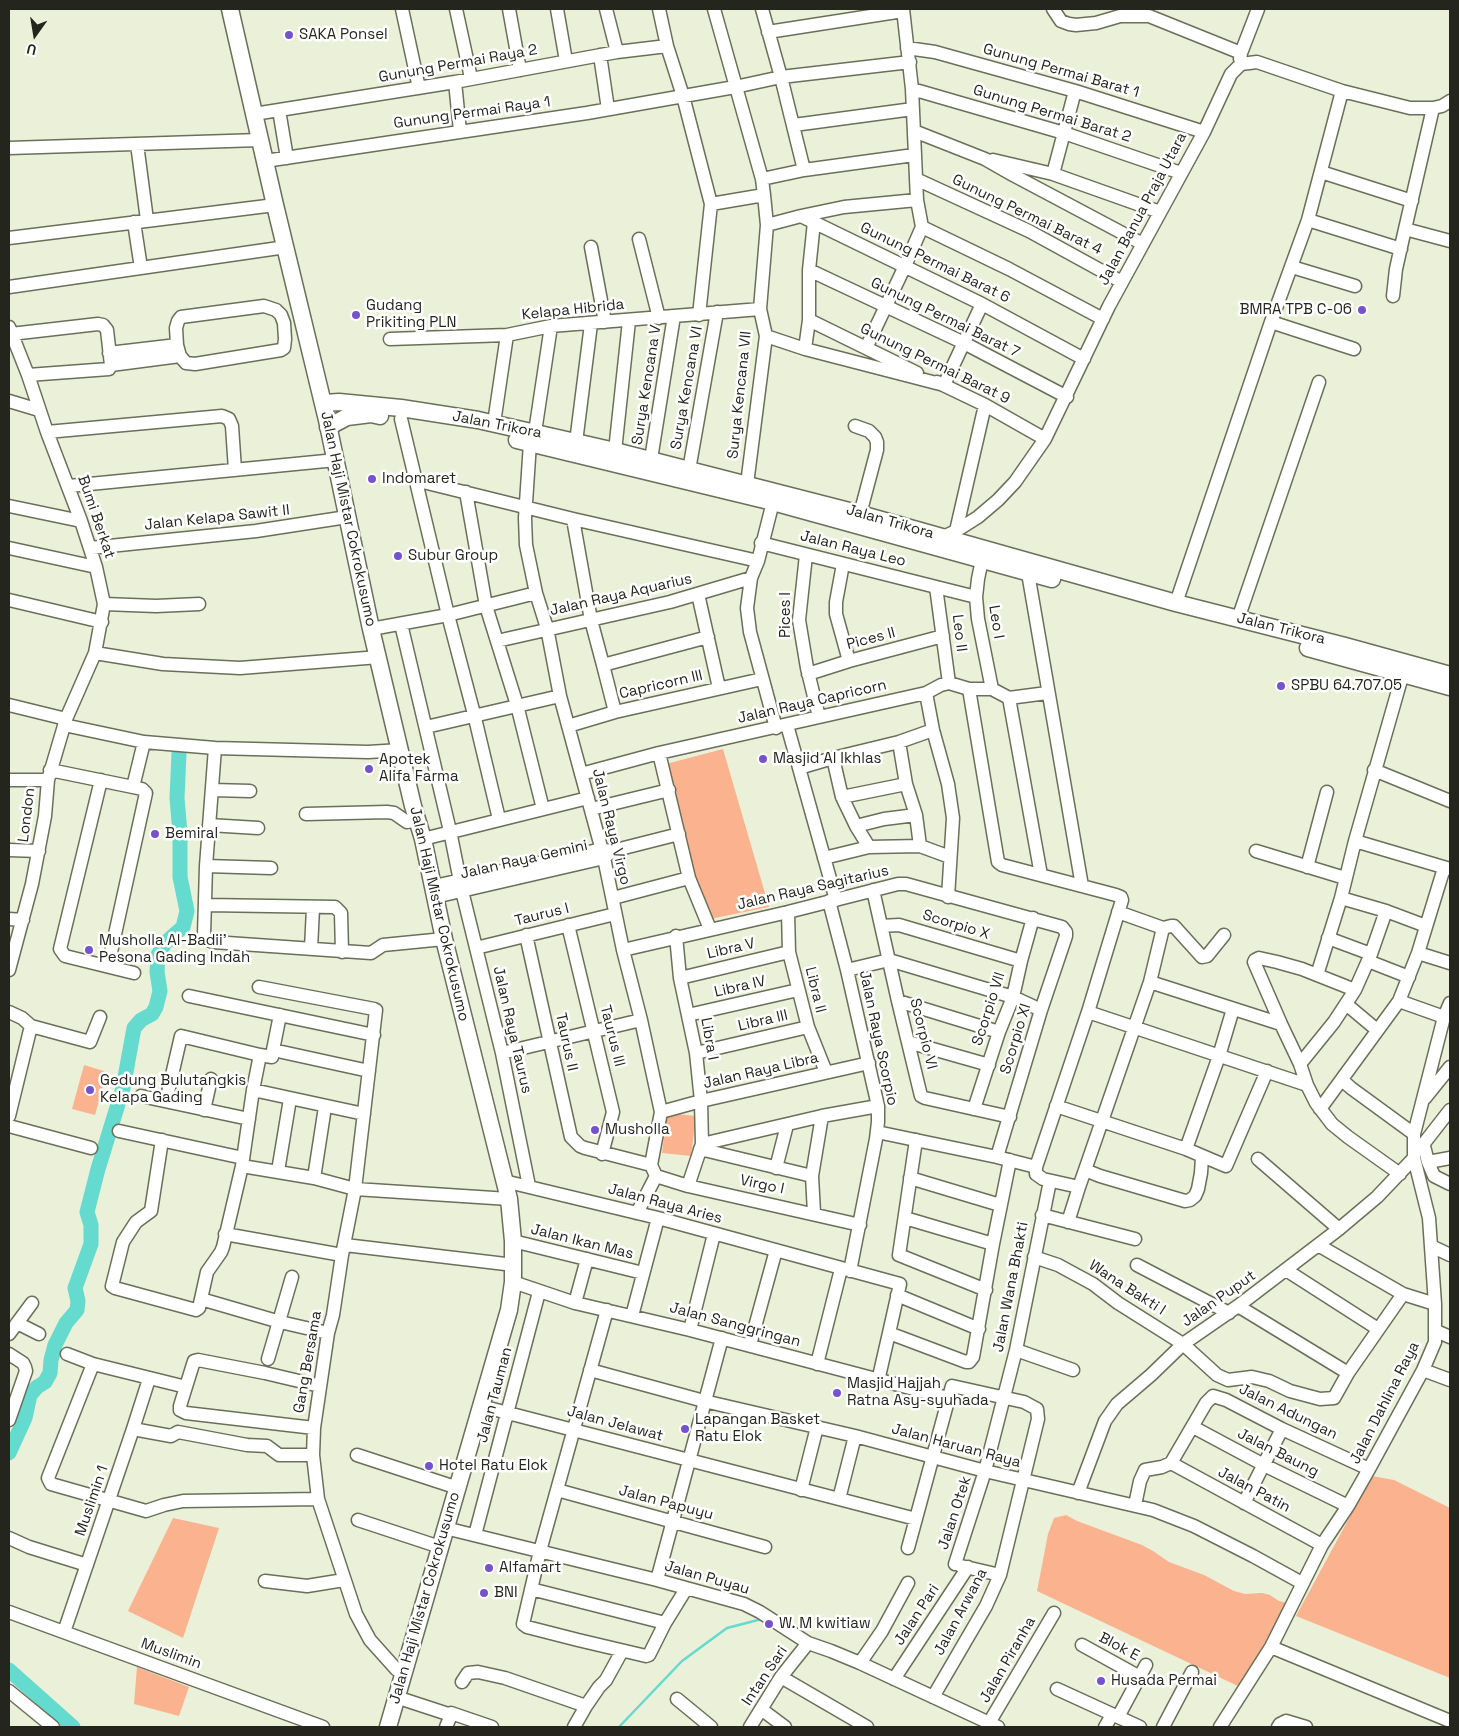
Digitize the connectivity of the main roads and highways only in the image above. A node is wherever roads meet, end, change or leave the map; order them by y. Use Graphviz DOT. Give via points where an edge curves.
graph roads {
  1 [pos="230,9"];
  2 [pos="324,403"];
  3 [pos="328,427"];
  4 [pos="533,438"];
  5 [pos="854,516"];
  6 [pos="1035,571"];
  7 [pos="1404,668"];
  8 [pos="1450,676"];
  9 [pos="1450,687"];
  10 [pos="388,1727"];
  1 -- 2 [label="main road, Jalan Haji Mistar Cokrokusumo"];
  2 -- 3 [label="main road, Jalan Haji Mistar Cokrokusumo"];
  2 -- 4 [label="main road, Jalan Trikora" via="401,408 494,423"];
  3 -- 4 [label="main road, Jalan Trikora" via="346,417 371,414"];
  3 -- 10 [label="main road, Jalan Haji Mistar Cokrokusumo" via="371,629 504,1181 513,1241 509,1310"];
  4 -- 5 [label="main road, Jalan Trikora" via="773,502"];
  4 -- 5 [label="main road, Jalan Trikora" via="576,442 615,451 747,484"];
  5 -- 6 [label="main road, Jalan Trikora" via="982,560"];
  5 -- 6 [label="main road, Jalan Trikora" via="950,534"];
  6 -- 7 [label="main road, Jalan Trikora"];
  6 -- 7 [label="main road, Jalan Trikora" via="1238,619"];
  7 -- 8 [label="main road, Jalan Trikora"];
  7 -- 9 [label="main road, Jalan Trikora"];
}
